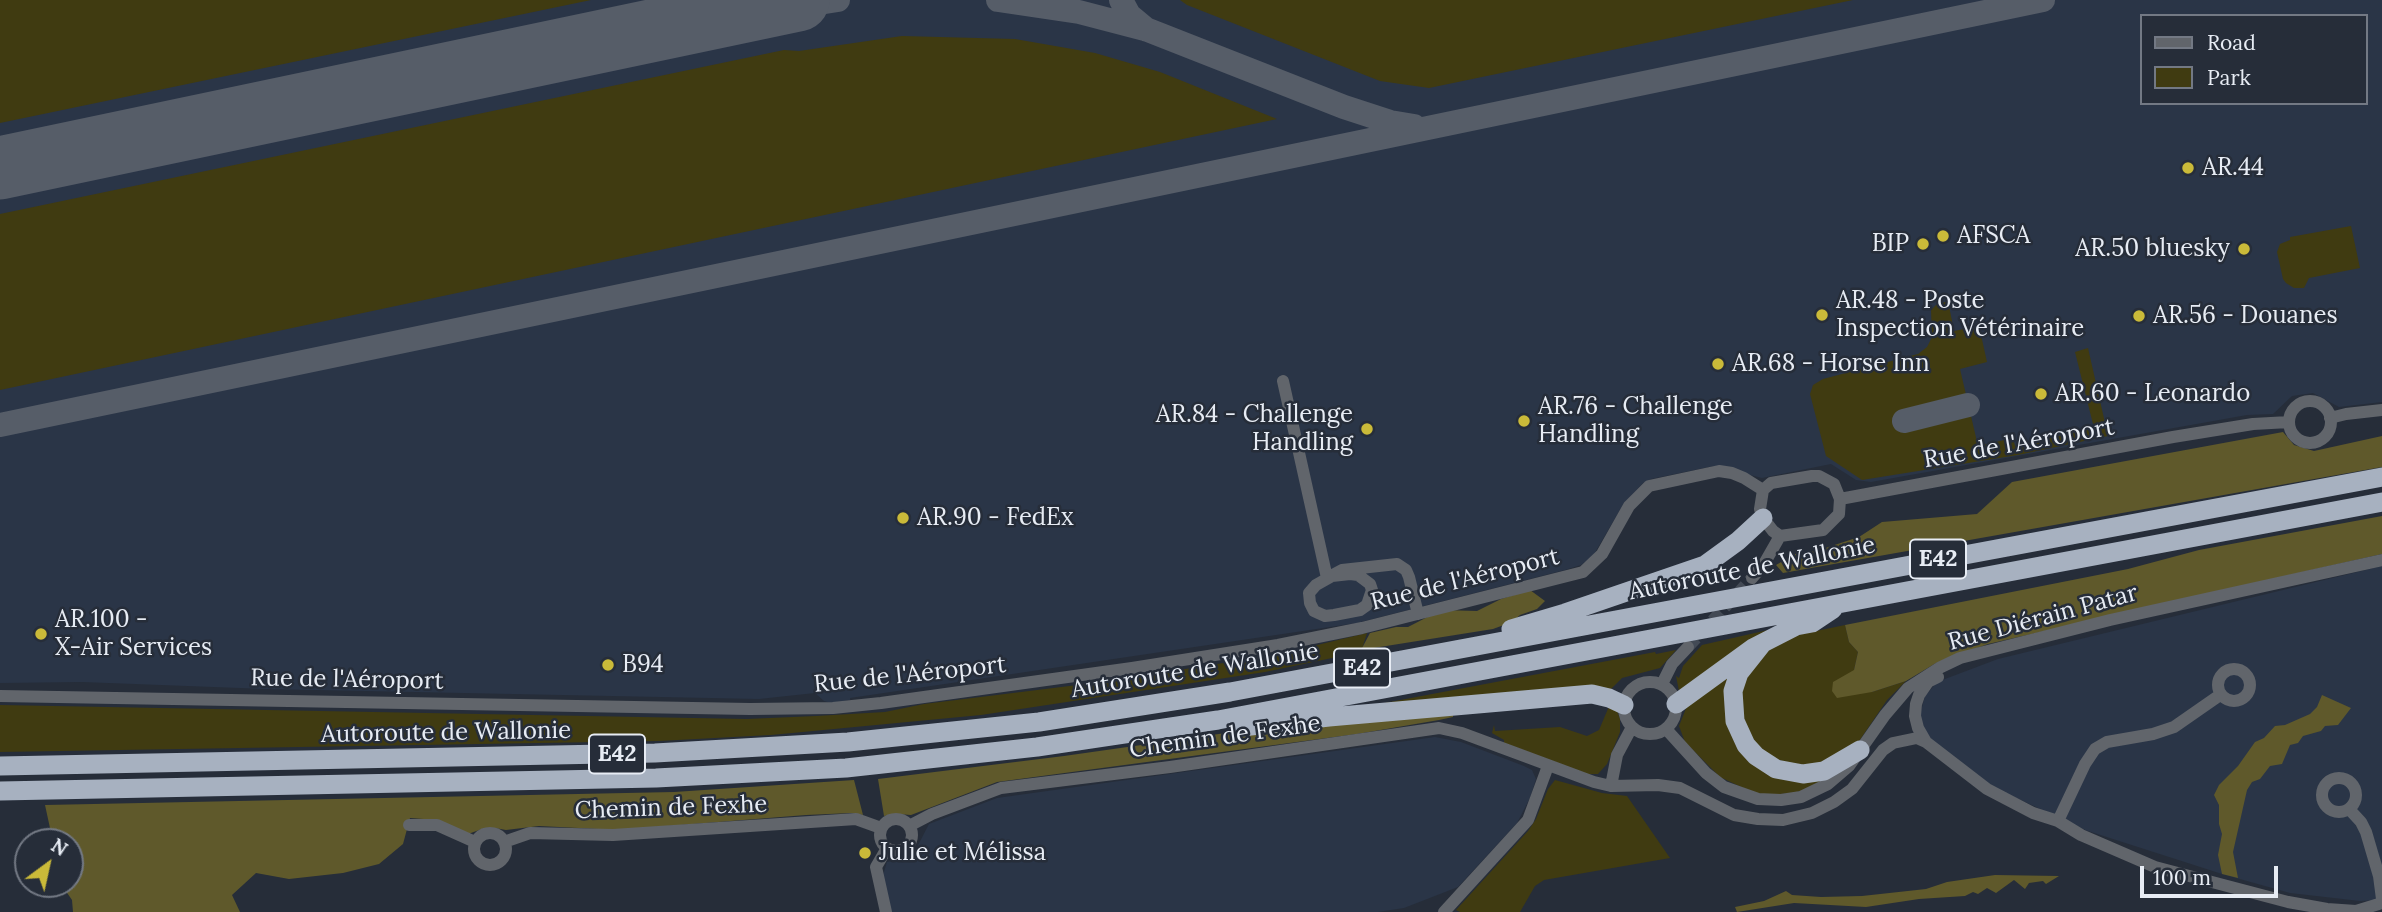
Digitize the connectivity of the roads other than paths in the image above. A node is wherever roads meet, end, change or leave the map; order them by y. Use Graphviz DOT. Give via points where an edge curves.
graph roads {
  1 [pos="1283,381"];
  2 [pos="2382,410"];
  3 [pos="2330,418"];
  4 [pos="2289,422"];
  5 [pos="2382,477"];
  6 [pos="1763,490"];
  7 [pos="1840,499"];
  8 [pos="2382,502"];
  9 [pos="1763,518"];
  10 [pos="1780,536"];
  11 [pos="2382,560"];
  12 [pos="1327,578"];
  13 [pos="1752,578"];
  14 [pos="1840,604"];
  15 [pos="1418,614"];
  16 [pos="1494,643"];
  17 [pos="1762,644"];
  18 [pos="1688,647"];
  19 [pos="1983,651"];
  20 [pos="1662,684"];
  21 [pos="2220,695"];
  22 [pos="0,696"];
  23 [pos="1676,704"];
  24 [pos="1624,705"];
  25 [pos="1218,720"];
  26 [pos="1632,727"];
  27 [pos="1666,729"];
  28 [pos="1926,742"];
  29 [pos="1860,750"];
  30 [pos="0,766"];
  31 [pos="1548,766"];
  32 [pos="1611,786"];
  33 [pos="0,791"];
  34 [pos="2348,809"];
  35 [pos="2058,821"];
  36 [pos="409,825"];
  37 [pos="909,826"];
  38 [pos="881,828"];
  39 [pos="475,842"];
  40 [pos="504,842"];
  41 [pos="887,848"];
  42 [pos="2382,902"];
  43 [pos="886,912"];
  44 [pos="1444,912"];
  1 -- 12 [label="street"];
  2 -- 3 [label="street"];
  3 -- 4 [label="street" via="2321,404 2304,402 2293,409"];
  3 -- 4 [label="street" via="2322,439 2308,443 2294,436"];
  4 -- 7 [label="street, Rue de l'Aéroport" via="2173,437"];
  5 -- 16 [label="highway, Autoroute de Wallonie / E42"];
  6 -- 7 [label="street" via="1771,483 1819,476 1834,484"];
  6 -- 9 [label="street"];
  6 -- 15 [label="street, Rue de l'Aéroport" via="1732,473 1718,471 1649,486 1629,506 1602,554 1583,572"];
  7 -- 10 [label="street" via="1839,514 1829,526"];
  8 -- 14 [label="highway, Autoroute de Wallonie / E42"];
  9 -- 10 [label="street"];
  9 -- 16 [label="highway" via="1705,565 1509,629"];
  10 -- 13 [label="street"];
  11 -- 19 [label="street, Rue Diérain Patar"];
  12 -- 12 [label="street" via="1359,575 1370,583 1371,597 1360,610 1325,616 1314,611 1309,593"];
  12 -- 15 [label="street" via="1342,570 1397,564 1409,577"];
  14 -- 17 [label="highway" via="1812,623"];
  14 -- 25 [label="highway, Autoroute de Wallonie / E42"];
  15 -- 22 [label="street, Rue de l'Aéroport" via="1214,655 834,708"];
  16 -- 30 [label="highway, Autoroute de Wallonie / E42" via="1039,722 848,742 655,753"];
  17 -- 23 [label="highway"];
  17 -- 29 [label="highway" via="1739,673 1734,691 1735,721 1756,756 1776,769 1803,774 1824,771"];
  18 -- 20 [label="street"];
  19 -- 28 [label="street" via="1971,663 1928,682 1919,695 1915,716"];
  19 -- 29 [label="street, Rue Diérain Patar" via="1939,668 1908,688"];
  20 -- 23 [label="street"];
  20 -- 24 [label="street" via="1637,685"];
  21 -- 35 [label="street" via="2174,727 2107,741 2095,749"];
  23 -- 27 [label="street" via="1675,718"];
  24 -- 25 [label="highway" via="1592,694 1242,727"];
  24 -- 26 [label="street"];
  25 -- 33 [label="highway, Autoroute de Wallonie / E42" via="942,758 752,773"];
  26 -- 27 [label="street" via="1649,734"];
  26 -- 32 [label="street" via="1617,755"];
  27 -- 29 [label="street, Rue Diérain Patar" via="1715,782 1758,799 1810,794 1835,779"];
  28 -- 32 [label="street, Chemin de Fexhe" via="1916,738 1893,743 1852,789 1834,802 1783,820 1734,815 1680,788"];
  28 -- 35 [label="street" via="1987,789"];
  31 -- 32 [label="street, Chemin de Fexhe"];
  31 -- 37 [label="street, Chemin de Fexhe" via="1439,728 1001,788"];
  31 -- 44 [label="street" via="1528,820"];
  34 -- 42 [label="street" via="2366,832"];
  35 -- 42 [label="street" via="2155,867 2288,902 2356,911"];
  36 -- 39 [label="street, Chemin de Fexhe" via="437,825"];
  37 -- 38 [label="street, Chemin de Fexhe" via="894,819"];
  37 -- 41 [label="street" via="909,844 898,850"];
  38 -- 40 [label="street, Chemin de Fexhe" via="856,819 613,835 530,833"];
  38 -- 41 [label="street" via="880,839"];
  39 -- 40 [label="street, Chemin de Fexhe" via="490,833"];
  39 -- 40 [label="street, Chemin de Fexhe" via="478,860 490,865 505,855"];
  41 -- 43 [label="street" via="876,867"];
}
